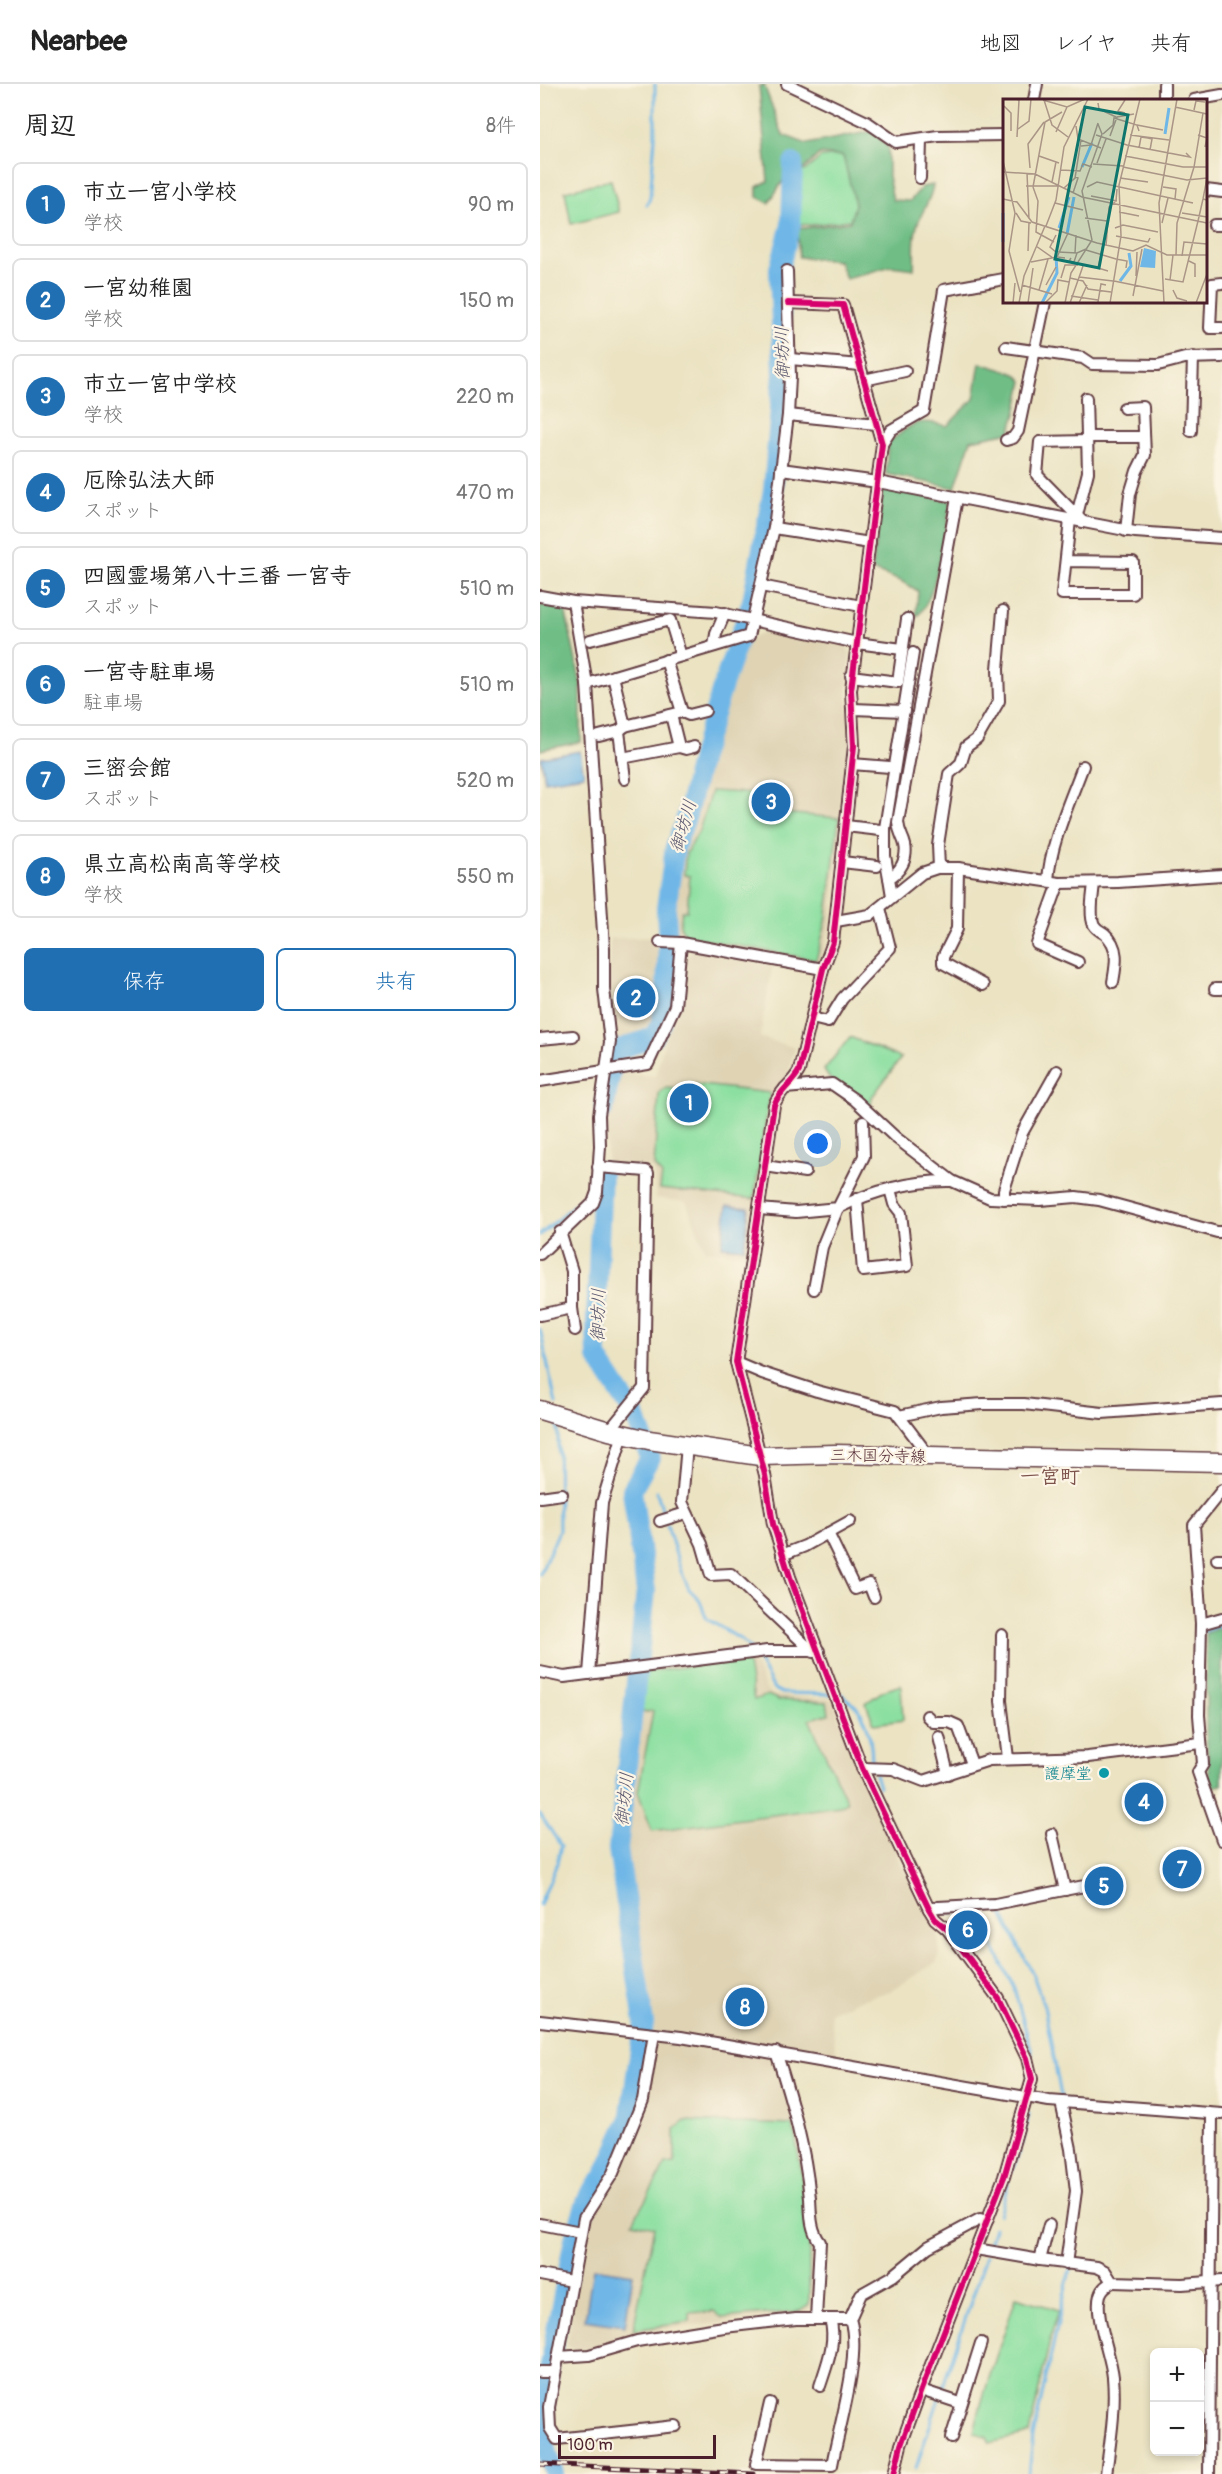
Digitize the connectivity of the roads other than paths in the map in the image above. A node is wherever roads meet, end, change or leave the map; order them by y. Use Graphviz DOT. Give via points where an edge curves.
graph roads {
  1 [pos="787,84"];
  2 [pos="1037,84"];
  3 [pos="1222,95"];
  4 [pos="1034,99"];
  5 [pos="1200,99"];
  6 [pos="1003,135"];
  7 [pos="921,140"];
  8 [pos="920,178"];
  9 [pos="1207,190"];
  10 [pos="1222,192"];
  11 [pos="787,271"];
  12 [pos="1003,279"];
  13 [pos="1222,283"];
  14 [pos="788,303"];
  15 [pos="1045,303"];
  16 [pos="1222,328"];
  17 [pos="1006,347"];
  18 [pos="1035,352"];
  19 [pos="1193,357"];
  20 [pos="1222,357"];
  21 [pos="790,359"];
  22 [pos="860,364"];
  23 [pos="905,371"];
  24 [pos="864,380"];
  25 [pos="1086,398"];
  26 [pos="1124,408"];
  27 [pos="788,415"];
  28 [pos="876,424"];
  29 [pos="1191,431"];
  30 [pos="1143,437"];
  31 [pos="1087,439"];
  32 [pos="1006,440"];
  33 [pos="882,444"];
  34 [pos="782,469"];
  35 [pos="878,482"];
  36 [pos="957,498"];
  37 [pos="1077,519"];
  38 [pos="774,528"];
  39 [pos="1126,531"];
  40 [pos="1222,538"];
  41 [pos="870,543"];
  42 [pos="1066,561"];
  43 [pos="761,586"];
  44 [pos="540,596"];
  45 [pos="573,602"];
  46 [pos="861,606"];
  47 [pos="1003,611"];
  48 [pos="725,614"];
  49 [pos="907,618"];
  50 [pos="748,619"];
  51 [pos="590,640"];
  52 [pos="858,643"];
  53 [pos="714,646"];
  54 [pos="902,649"];
  55 [pos="914,653"];
  56 [pos="681,656"];
  57 [pos="666,660"];
  58 [pos="613,676"];
  59 [pos="851,676"];
  60 [pos="591,683"];
  61 [pos="852,709"];
  62 [pos="705,711"];
  63 [pos="904,711"];
  64 [pos="676,713"];
  65 [pos="622,729"];
  66 [pos="599,736"];
  67 [pos="679,747"];
  68 [pos="694,747"];
  69 [pos="622,758"];
  70 [pos="852,764"];
  71 [pos="1083,766"];
  72 [pos="890,767"];
  73 [pos="625,779"];
  74 [pos="846,826"];
  75 [pos="880,830"];
  76 [pos="842,862"];
  77 [pos="877,866"];
  78 [pos="939,868"];
  79 [pos="958,868"];
  80 [pos="1222,875"];
  81 [pos="889,878"];
  82 [pos="1054,882"];
  83 [pos="1094,883"];
  84 [pos="892,896"];
  85 [pos="880,908"];
  86 [pos="836,921"];
  87 [pos="660,942"];
  88 [pos="678,943"];
  89 [pos="1078,962"];
  90 [pos="823,969"];
  91 [pos="1113,982"];
  92 [pos="982,985"];
  93 [pos="812,1018"];
  94 [pos="573,1036"];
  95 [pos="540,1039"];
  96 [pos="611,1070"];
  97 [pos="1057,1071"];
  98 [pos="540,1082"];
  99 [pos="785,1088"];
  100 [pos="863,1122"];
  101 [pos="765,1166"];
  102 [pos="601,1167"];
  103 [pos="805,1172"];
  104 [pos="952,1181"];
  105 [pos="890,1189"];
  106 [pos="857,1198"];
  107 [pos="1004,1200"];
  108 [pos="838,1208"];
  109 [pos="759,1209"];
  110 [pos="1222,1232"];
  111 [pos="560,1233"];
  112 [pos="540,1254"];
  113 [pos="814,1289"];
  114 [pos="572,1308"];
  115 [pos="540,1315"];
  116 [pos="575,1330"];
  117 [pos="736,1362"];
  118 [pos="1222,1404"];
  119 [pos="540,1410"];
  120 [pos="899,1416"];
  121 [pos="629,1436"];
  122 [pos="687,1445"];
  123 [pos="760,1456"];
  124 [pos="929,1456"];
  125 [pos="1222,1462"];
  126 [pos="1222,1490"];
  127 [pos="562,1494"];
  128 [pos="540,1497"];
  129 [pos="686,1513"];
  130 [pos="660,1521"];
  131 [pos="850,1521"];
  132 [pos="828,1533"];
  133 [pos="782,1555"];
  134 [pos="874,1598"];
  135 [pos="1222,1618"];
  136 [pos="1201,1624"];
  137 [pos="1002,1635"];
  138 [pos="816,1651"];
  139 [pos="540,1672"];
  140 [pos="589,1674"];
  141 [pos="927,1716"];
  142 [pos="939,1737"];
  143 [pos="1200,1743"];
  144 [pos="1008,1758"];
  145 [pos="972,1764"];
  146 [pos="862,1768"];
  147 [pos="948,1774"];
  148 [pos="1052,1833"];
  149 [pos="1222,1840"];
  150 [pos="1099,1883"];
  151 [pos="1065,1890"];
  152 [pos="929,1909"];
  153 [pos="540,2021"];
  154 [pos="653,2034"];
  155 [pos="776,2052"];
  156 [pos="1027,2096"];
  157 [pos="1061,2102"];
  158 [pos="1217,2114"];
  159 [pos="987,2221"];
  160 [pos="540,2224"];
  161 [pos="1049,2225"];
  162 [pos="577,2231"];
  163 [pos="976,2249"];
  164 [pos="1040,2260"];
  165 [pos="1066,2264"];
  166 [pos="540,2275"];
  167 [pos="568,2281"];
  168 [pos="1210,2281"];
  169 [pos="1222,2281"];
  170 [pos="1112,2282"];
  171 [pos="816,2319"];
  172 [pos="830,2319"];
  173 [pos="850,2319"];
  174 [pos="981,2343"];
  175 [pos="558,2357"];
  176 [pos="546,2372"];
  177 [pos="820,2386"];
  178 [pos="921,2390"];
  179 [pos="770,2403"];
  180 [pos="960,2403"];
  181 [pos="676,2427"];
  182 [pos="545,2430"];
  183 [pos="951,2438"];
  184 [pos="894,2474"];
  185 [pos="1106,2474"];
  186 [pos="1209,2474"];
  1 -- 7 [label="street" via="867,122 896,142"];
  2 -- 4 [label="street"];
  3 -- 5 [label="street"];
  6 -- 7 [label="street"];
  7 -- 8 [label="street"];
  9 -- 10 [label="street"];
  11 -- 14 [label="street"];
  12 -- 33 [label="street" via="944,290 924,411 891,430"];
  13 -- 16 [label="street" via="1212,284 1210,328"];
  14 -- 21 [label="street"];
  14 -- 22 [label="street" via="843,306"];
  15 -- 18 [label="street"];
  17 -- 18 [label="street"];
  18 -- 19 [label="street" via="1083,358 1092,364 1158,365"];
  18 -- 32 [label="street" via="1018,431"];
  19 -- 20 [label="street"];
  19 -- 29 [label="street"];
  21 -- 22 [label="street"];
  21 -- 27 [label="street"];
  22 -- 24 [label="street"];
  23 -- 24 [label="street"];
  24 -- 28 [label="street"];
  25 -- 31 [label="street"];
  26 -- 30 [label="street" via="1143,406"];
  27 -- 28 [label="street"];
  27 -- 34 [label="street"];
  28 -- 33 [label="street"];
  30 -- 31 [label="street"];
  30 -- 39 [label="street" via="1145,455 1130,494"];
  31 -- 37 [label="street" via="1088,472"];
  31 -- 37 [label="street" via="1040,442 1037,475"];
  33 -- 35 [label="street"];
  34 -- 35 [label="street"];
  34 -- 38 [label="street"];
  35 -- 36 [label="street"];
  35 -- 41 [label="street"];
  36 -- 37 [label="street"];
  36 -- 81 [label="street" via="898,822 905,845 903,865"];
  37 -- 39 [label="street"];
  37 -- 42 [label="street"];
  38 -- 41 [label="street"];
  38 -- 43 [label="street"];
  39 -- 40 [label="street"];
  41 -- 46 [label="street"];
  42 -- 42 [label="street" via="1062,594 1133,594 1133,562"];
  43 -- 46 [label="street"];
  43 -- 50 [label="street"];
  44 -- 45 [label="street"];
  45 -- 48 [label="street"];
  45 -- 60 [label="street"];
  46 -- 52 [label="street"];
  47 -- 78 [label="street" via="999,701 977,739 966,747 961,763 949,774 938,845"];
  48 -- 50 [label="street"];
  48 -- 53 [label="street"];
  49 -- 54 [label="street"];
  50 -- 52 [label="street"];
  50 -- 53 [label="street" via="749,636"];
  51 -- 56 [label="street" via="670,620"];
  52 -- 54 [label="street"];
  52 -- 59 [label="street"];
  53 -- 56 [label="street"];
  54 -- 59 [label="street" via="898,682"];
  55 -- 63 [label="street"];
  56 -- 57 [label="street"];
  57 -- 58 [label="street"];
  57 -- 64 [label="street"];
  58 -- 60 [label="street"];
  58 -- 65 [label="street"];
  59 -- 61 [label="street"];
  60 -- 96 [label="street"];
  61 -- 63 [label="street"];
  61 -- 70 [label="street"];
  62 -- 64 [label="street"];
  63 -- 81 [label="street" via="885,828"];
  64 -- 65 [label="street"];
  64 -- 67 [label="street"];
  65 -- 66 [label="street"];
  65 -- 69 [label="street"];
  67 -- 68 [label="street"];
  67 -- 69 [label="street"];
  69 -- 73 [label="street"];
  70 -- 72 [label="street"];
  70 -- 74 [label="street"];
  71 -- 82 [label="street" via="1049,871"];
  74 -- 75 [label="street"];
  74 -- 76 [label="street"];
  76 -- 77 [label="street"];
  76 -- 86 [label="street"];
  78 -- 79 [label="street"];
  78 -- 84 [label="street" via="922,873"];
  79 -- 82 [label="street"];
  79 -- 92 [label="street" via="957,929 943,963"];
  80 -- 83 [label="street"];
  81 -- 84 [label="street"];
  82 -- 83 [label="street"];
  82 -- 89 [label="street" via="1037,944"];
  83 -- 91 [label="street" via="1093,921 1115,950"];
  84 -- 85 [label="street"];
  85 -- 86 [label="street" via="870,915"];
  85 -- 93 [label="street" via="890,948 842,999 828,1022"];
  86 -- 90 [label="street"];
  87 -- 88 [label="street"];
  88 -- 90 [label="street"];
  88 -- 96 [label="street" via="675,1006 653,1059 648,1064"];
  90 -- 93 [label="street"];
  93 -- 99 [label="street" via="799,1071"];
  94 -- 95 [label="street"];
  96 -- 98 [label="street"];
  96 -- 102 [label="street" via="599,1115"];
  97 -- 107 [label="street" via="1022,1133"];
  99 -- 101 [label="street" via="774,1104"];
  99 -- 104 [label="street" via="832,1084"];
  100 -- 108 [label="street" via="864,1156"];
  101 -- 103 [label="street"];
  101 -- 109 [label="street"];
  102 -- 111 [label="street" via="593,1203"];
  102 -- 121 [label="street" via="648,1173 644,1388 625,1408"];
  104 -- 105 [label="street"];
  104 -- 107 [label="street"];
  105 -- 106 [label="street"];
  105 -- 106 [label="street" via="901,1213 906,1266 863,1271"];
  106 -- 108 [label="street"];
  107 -- 110 [label="street" via="1099,1200"];
  108 -- 109 [label="street" via="796,1212"];
  108 -- 113 [label="street" via="822,1247"];
  109 -- 117 [label="street"];
  111 -- 112 [label="street"];
  111 -- 114 [label="street" via="572,1271"];
  114 -- 115 [label="street"];
  114 -- 116 [label="street"];
  117 -- 120 [label="street" via="817,1391 882,1406"];
  117 -- 123 [label="street"];
  118 -- 120 [label="street" via="1102,1413 1024,1404 983,1404"];
  119 -- 121 [label="main road, 三木国分寺線"];
  120 -- 124 [label="street"];
  121 -- 122 [label="main road, 三木国分寺線"];
  121 -- 140 [label="street" via="602,1503"];
  122 -- 123 [label="main road, 三木国分寺線"];
  122 -- 129 [label="street" via="681,1502"];
  123 -- 124 [label="main road, 三木国分寺線"];
  123 -- 133 [label="street"];
  124 -- 125 [label="main road, 三木国分寺線"];
  126 -- 136 [label="street" via="1194,1525"];
  127 -- 128 [label="street"];
  129 -- 130 [label="street"];
  129 -- 138 [label="street" via="702,1544 711,1575 731,1574"];
  131 -- 132 [label="street"];
  132 -- 133 [label="street"];
  132 -- 134 [label="street" via="855,1589 869,1584"];
  133 -- 138 [label="street"];
  135 -- 136 [label="street"];
  136 -- 143 [label="street"];
  137 -- 144 [label="street" via="1001,1701"];
  138 -- 140 [label="street" via="767,1651"];
  138 -- 146 [label="street"];
  139 -- 140 [label="street" via="564,1677"];
  141 -- 145 [label="street" via="933,1722 958,1726"];
  142 -- 147 [label="street"];
  143 -- 144 [label="street" via="1088,1757"];
  143 -- 149 [label="street" via="1203,1764 1198,1772"];
  144 -- 145 [label="street"];
  145 -- 147 [label="street"];
  146 -- 147 [label="street" via="893,1769 924,1781"];
  146 -- 152 [label="street"];
  148 -- 151 [label="street"];
  150 -- 151 [label="street"];
  151 -- 152 [label="street" via="995,1904"];
  152 -- 156 [label="street" via="998,1998 1030,2066 1032,2079"];
  153 -- 154 [label="street"];
  154 -- 155 [label="street"];
  154 -- 162 [label="street" via="643,2100 613,2173"];
  155 -- 156 [label="street"];
  155 -- 171 [label="street" via="800,2128 813,2232 820,2242"];
  156 -- 157 [label="street"];
  156 -- 159 [label="street"];
  157 -- 158 [label="street"];
  157 -- 165 [label="street" via="1076,2192"];
  158 -- 168 [label="street"];
  159 -- 163 [label="street"];
  159 -- 173 [label="street" via="980,2219 928,2247 893,2276 861,2294"];
  160 -- 162 [label="street"];
  161 -- 164 [label="street"];
  162 -- 167 [label="street"];
  163 -- 164 [label="street"];
  163 -- 178 [label="street"];
  164 -- 165 [label="street"];
  165 -- 170 [label="street" via="1097,2267"];
  166 -- 167 [label="street"];
  167 -- 175 [label="street"];
  168 -- 169 [label="street"];
  168 -- 170 [label="street"];
  168 -- 186 [label="street"];
  170 -- 185 [label="street" via="1099,2296 1104,2344 1113,2375"];
  171 -- 172 [label="street"];
  171 -- 175 [label="street" via="724,2327 637,2341 589,2355"];
  172 -- 173 [label="street"];
  172 -- 177 [label="street" via="832,2345"];
  173 -- 179 [label="street" via="854,2332 853,2359 832,2465 756,2464"];
  174 -- 180 [label="street"];
  175 -- 176 [label="street"];
  176 -- 182 [label="street" via="549,2407"];
  178 -- 180 [label="street"];
  178 -- 184 [label="street"];
  180 -- 183 [label="street"];
  181 -- 182 [label="street" via="556,2439"];
}
